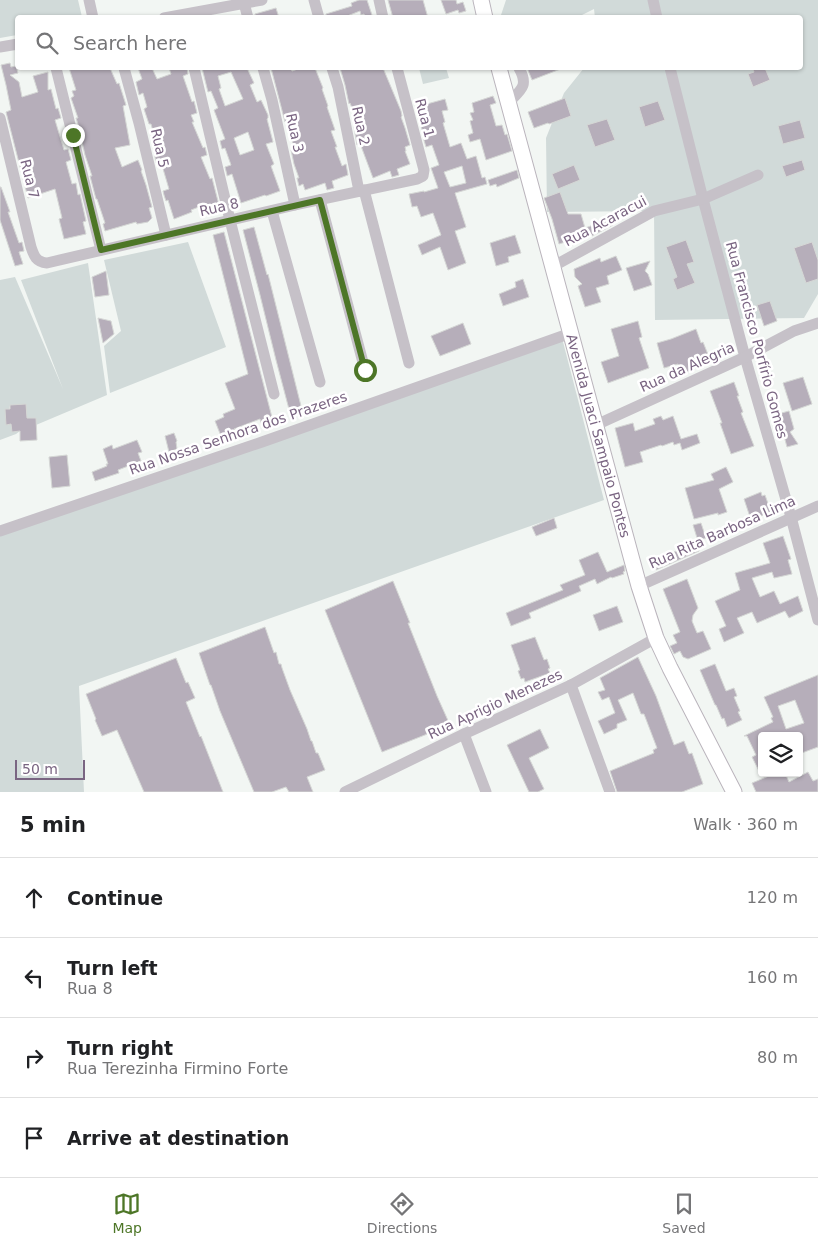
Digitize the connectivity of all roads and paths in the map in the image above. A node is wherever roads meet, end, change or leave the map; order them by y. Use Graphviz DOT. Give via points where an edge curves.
graph roads {
  1 [pos="90,0"];
  2 [pos="262,0"];
  3 [pos="314,0"];
  4 [pos="379,0"];
  5 [pos="481,0"];
  6 [pos="653,0"];
  7 [pos="221,3"];
  8 [pos="244,3"];
  9 [pos="92,15"];
  10 [pos="184,15"];
  11 [pos="247,15"];
  12 [pos="318,15"];
  13 [pos="382,15"];
  14 [pos="484,15"];
  15 [pos="656,15"];
  16 [pos="15,45"];
  17 [pos="0,48"];
  18 [pos="56,70"];
  19 [pos="125,70"];
  20 [pos="194,70"];
  21 [pos="264,70"];
  22 [pos="333,70"];
  23 [pos="398,70"];
  24 [pos="500,70"];
  25 [pos="520,70"];
  26 [pos="671,70"];
  27 [pos="508,103"];
  28 [pos="0,118"];
  29 [pos="758,175"];
  30 [pos="423,176"];
  31 [pos="362,191"];
  32 [pos="703,199"];
  33 [pos="320,200"];
  34 [pos="295,205"];
  35 [pos="272,210"];
  36 [pos="230,220"];
  37 [pos="166,235"];
  38 [pos="31,247"];
  39 [pos="101,250"];
  40 [pos="552,267"];
  41 [pos="818,323"];
  42 [pos="571,333"];
  43 [pos="745,357"];
  44 [pos="409,362"];
  45 [pos="365,370"];
  46 [pos="320,382"];
  47 [pos="274,394"];
  48 [pos="596,425"];
  49 [pos="818,506"];
  50 [pos="791,518"];
  51 [pos="0,531"];
  52 [pos="639,586"];
  53 [pos="818,620"];
  54 [pos="656,638"];
  55 [pos="571,685"];
  56 [pos="464,734"];
  57 [pos="345,792"];
  58 [pos="486,792"];
  59 [pos="610,792"];
  60 [pos="734,792"];
  1 -- 9 [label="street"];
  2 -- 8 [label="street"];
  3 -- 12 [label="street"];
  4 -- 13 [label="street"];
  5 -- 14 [label="main road"];
  6 -- 15 [label="street"];
  7 -- 8 [label="street"];
  7 -- 10 [label="street"];
  8 -- 11 [label="street"];
  16 -- 17 [label="street"];
  18 -- 39 [label="street"];
  19 -- 37 [label="street, Rua 5"];
  20 -- 36 [label="street"];
  21 -- 34 [label="street, Rua 3"];
  22 -- 31 [label="street, Rua 2"];
  23 -- 30 [label="street, Rua 1"];
  24 -- 27 [label="main road, Avenida Juaci Sampaio Pontes"];
  25 -- 27 [label="street" via="524,78 522,89"];
  26 -- 32 [label="street, Rua Francisco Porfírio Gomes"];
  27 -- 40 [label="main road, Avenida Juaci Sampaio Pontes"];
  28 -- 38 [label="street, Rua 7"];
  29 -- 32 [label="street, Rua Acaracui"];
  30 -- 31 [label="street, Rua 8"];
  31 -- 33 [label="street, Rua 8"];
  31 -- 44 [label="street, Rua 2"];
  32 -- 40 [label="street, Rua Acaracui" via="654,211"];
  32 -- 43 [label="street, Rua Francisco Porfírio Gomes"];
  33 -- 34 [label="street, Rua 8"];
  33 -- 45 [label="street"];
  34 -- 35 [label="street, Rua 8"];
  35 -- 36 [label="street, Rua 8"];
  35 -- 46 [label="street"];
  36 -- 37 [label="street, Rua 8"];
  36 -- 47 [label="street"];
  37 -- 39 [label="street, Rua 8"];
  38 -- 39 [label="street, Rua 8" via="37,260 47,263"];
  40 -- 42 [label="main road, Avenida Juaci Sampaio Pontes"];
  41 -- 43 [label="street, Rua da Alegria"];
  42 -- 48 [label="main road, Avenida Juaci Sampaio Pontes"];
  42 -- 51 [label="street, Rua Nossa Senhora dos Prazeres"];
  43 -- 48 [label="street, Rua da Alegria"];
  43 -- 50 [label="street, Rua Francisco Porfírio Gomes"];
  48 -- 52 [label="main road, Avenida Juaci Sampaio Pontes"];
  49 -- 50 [label="street, Rua Rita Barbosa Lima"];
  50 -- 52 [label="street, Rua Rita Barbosa Lima"];
  50 -- 53 [label="street, Rua Francisco Porfírio Gomes"];
  52 -- 54 [label="main road, Avenida Juaci Sampaio Pontes"];
  54 -- 55 [label="street, Rua Aprigio Menezes"];
  54 -- 60 [label="main road, Avenida Juaci Sampaio Pontes"];
  55 -- 56 [label="street, Rua Aprigio Menezes"];
  55 -- 59 [label="street"];
  56 -- 57 [label="street, Rua Aprigio Menezes"];
  56 -- 58 [label="street"];
}
